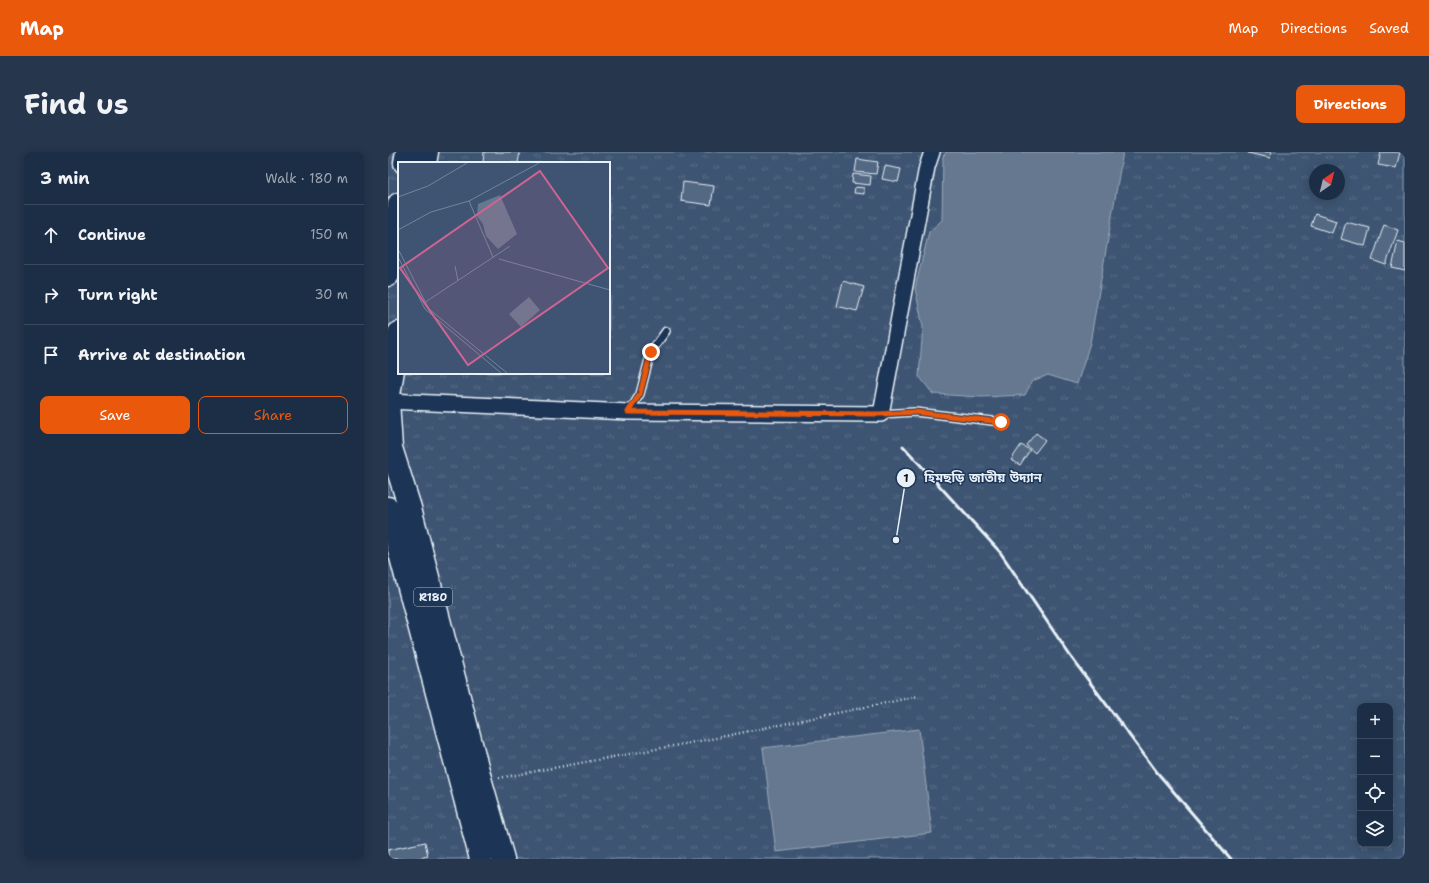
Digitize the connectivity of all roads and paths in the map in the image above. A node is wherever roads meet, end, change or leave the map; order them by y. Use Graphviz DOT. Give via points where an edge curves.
graph roads {
  1 [pos="407,152"];
  2 [pos="427,152"];
  3 [pos="932,152"];
  4 [pos="405,162"];
  5 [pos="426,162"];
  6 [pos="398,210"];
  7 [pos="388,275"];
  8 [pos="666,331"];
  9 [pos="398,339"];
  10 [pos="388,401"];
  11 [pos="628,412"];
  12 [pos="880,414"];
  13 [pos="1001,422"];
  14 [pos="388,508"];
  15 [pos="919,696"];
  16 [pos="481,782"];
  17 [pos="481,859"];
  18 [pos="503,859"];
  1 -- 4 [label="main road"];
  2 -- 5 [label="main road"];
  3 -- 12 [label="street"];
  6 -- 7 [label="main road"];
  8 -- 11 [label="lane" via="651,352 640,394"];
  9 -- 10 [label="main road, R180"];
  10 -- 11 [label="street"];
  10 -- 16 [label="main road, R180" via="391,448 410,508"];
  11 -- 12 [label="street"];
  12 -- 13 [label="lane" via="915,412"];
  14 -- 17 [label="main road, R180"];
  15 -- 16 [label="path" via="716,738"];
  16 -- 18 [label="main road, R180"];
}
